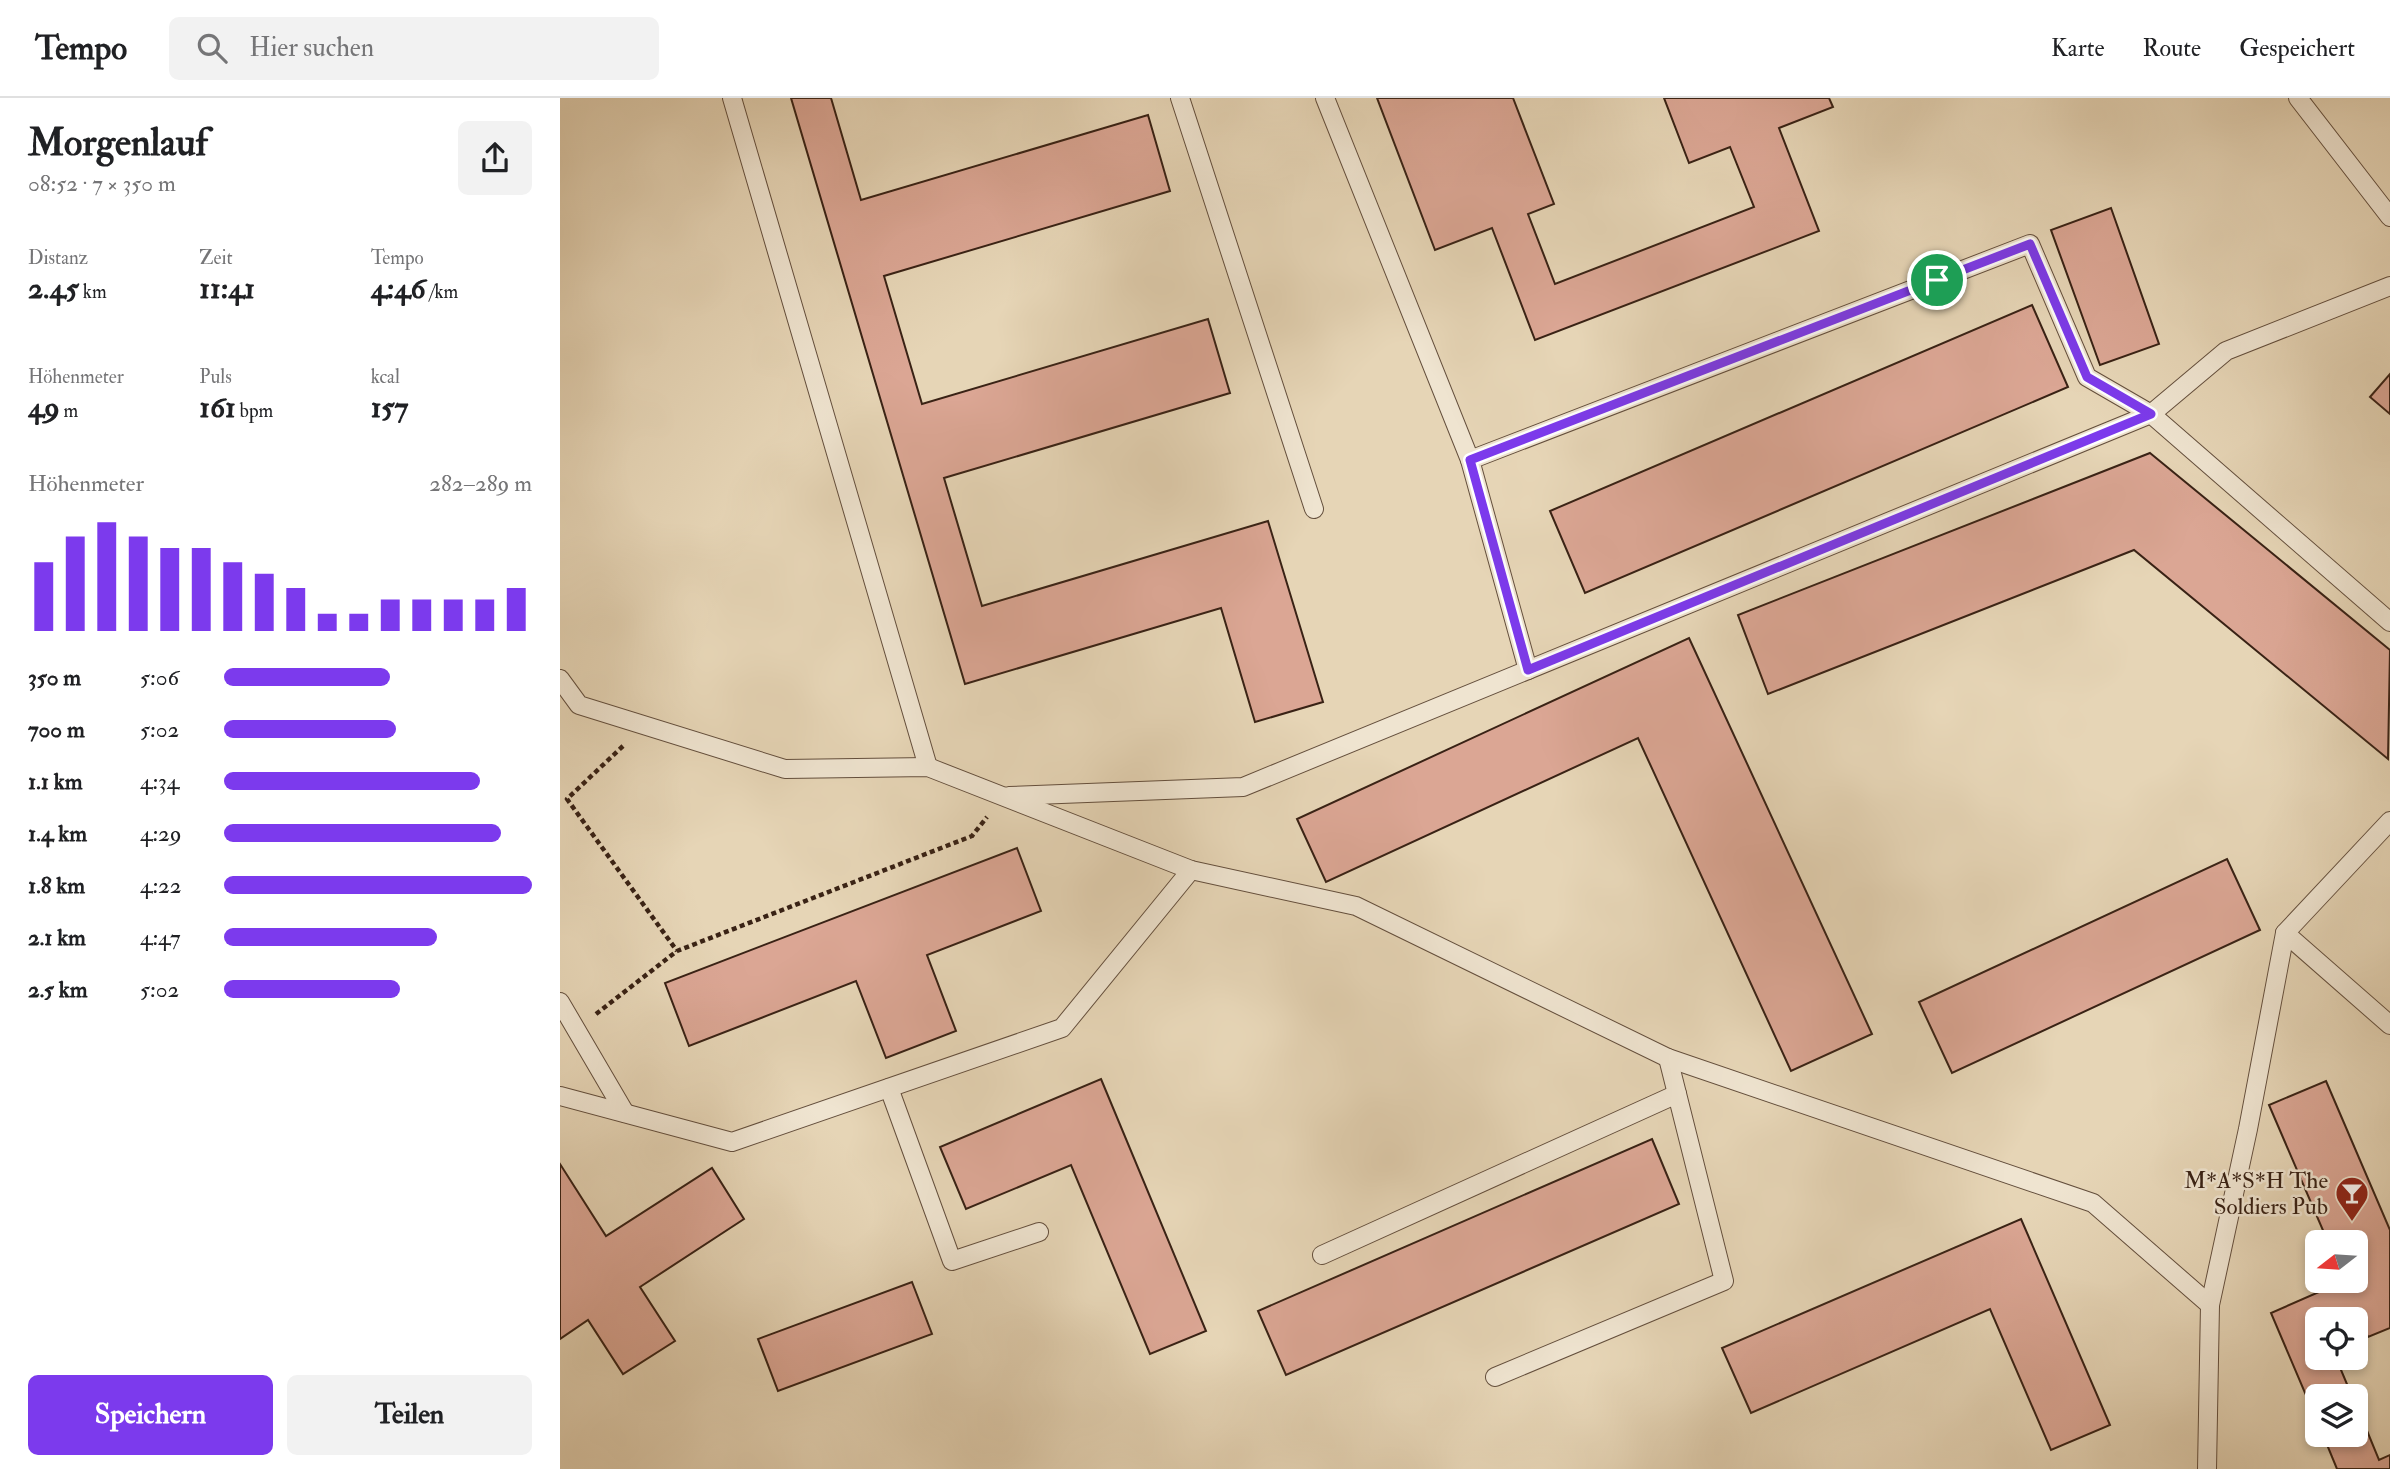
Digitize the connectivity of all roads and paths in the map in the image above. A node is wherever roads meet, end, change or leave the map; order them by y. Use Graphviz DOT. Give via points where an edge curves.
graph roads {
  1 [pos="732,98"];
  2 [pos="1180,98"];
  3 [pos="1325,98"];
  4 [pos="2298,98"];
  5 [pos="2390,217"];
  6 [pos="2390,286"];
  7 [pos="2151,414"];
  8 [pos="1470,460"];
  9 [pos="1314,509"];
  10 [pos="2390,622"];
  11 [pos="1528,670"];
  12 [pos="560,679"];
  13 [pos="644,725"];
  14 [pos="928,767"];
  15 [pos="1003,796"];
  16 [pos="2390,821"];
  17 [pos="1191,870"];
  18 [pos="2285,933"];
  19 [pos="677,951"];
  20 [pos="560,1002"];
  21 [pos="2390,1025"];
  22 [pos="576,1029"];
  23 [pos="1668,1058"];
  24 [pos="889,1088"];
  25 [pos="1677,1094"];
  26 [pos="560,1096"];
  27 [pos="625,1113"];
  28 [pos="1039,1233"];
  29 [pos="1322,1255"];
  30 [pos="2210,1306"];
  31 [pos="1495,1377"];
  32 [pos="2207,1469"];
  1 -- 14 [label="lane"];
  2 -- 9 [label="lane"];
  3 -- 8 [label="lane"];
  4 -- 5 [label="lane"];
  6 -- 7 [label="lane" via="2226,351"];
  7 -- 8 [label="lane" via="2087,377 2030,244"];
  7 -- 10 [label="lane"];
  7 -- 11 [label="lane"];
  8 -- 11 [label="lane"];
  11 -- 15 [label="lane" via="1243,787"];
  12 -- 13 [label="lane" via="579,705"];
  13 -- 14 [label="lane" via="785,769"];
  13 -- 19 [label="path" via="567,799"];
  14 -- 15 [label="lane"];
  15 -- 17 [label="lane"];
  15 -- 19 [label="path" via="972,836"];
  16 -- 18 [label="lane"];
  17 -- 23 [label="lane" via="1356,906"];
  17 -- 24 [label="lane" via="1062,1028"];
  18 -- 21 [label="lane"];
  18 -- 30 [label="lane"];
  19 -- 22 [label="path"];
  20 -- 22 [label="lane"];
  22 -- 27 [label="lane"];
  23 -- 25 [label="lane"];
  23 -- 30 [label="lane" via="2093,1203"];
  24 -- 27 [label="lane" via="732,1142"];
  24 -- 28 [label="lane" via="952,1261"];
  25 -- 29 [label="lane"];
  25 -- 31 [label="lane" via="1724,1281"];
  26 -- 27 [label="lane"];
  30 -- 32 [label="lane"];
}
